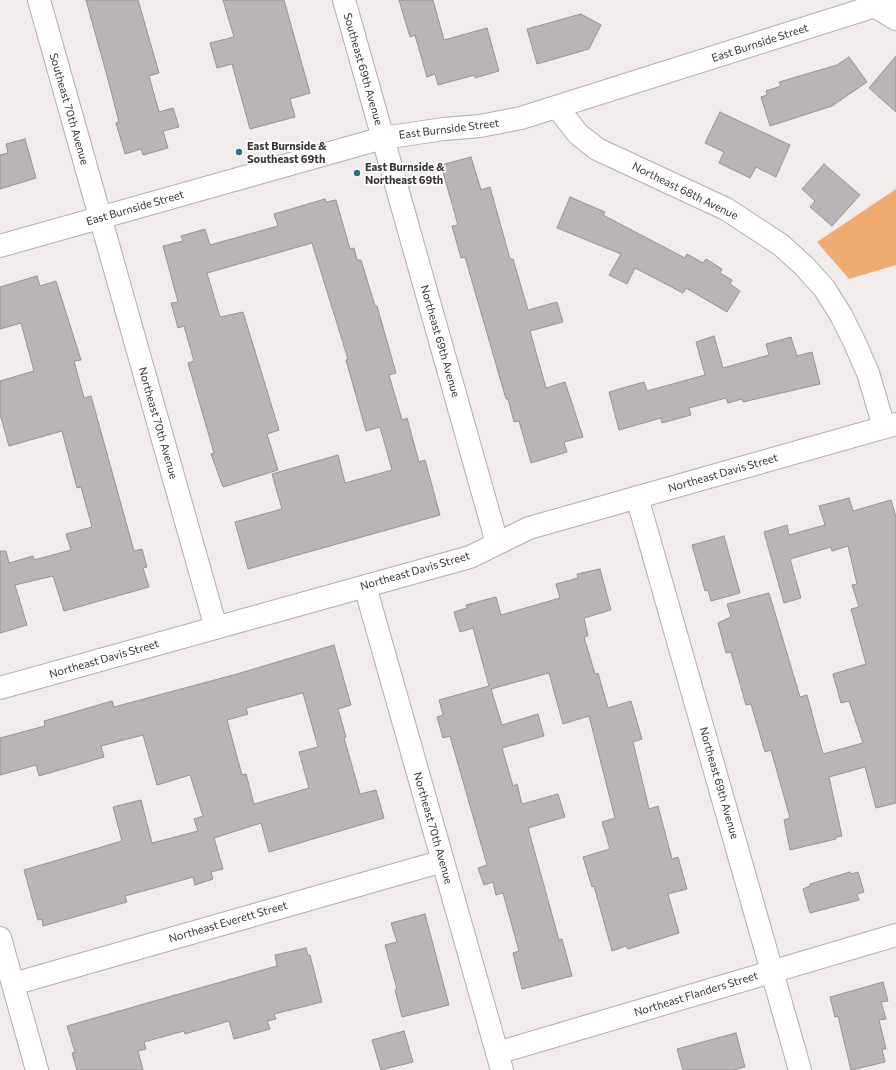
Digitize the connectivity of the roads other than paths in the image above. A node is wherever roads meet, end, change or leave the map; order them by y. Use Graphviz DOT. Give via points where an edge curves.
graph roads {
  1 [pos="39,0"];
  2 [pos="344,0"];
  3 [pos="875,2"];
  4 [pos="896,19"];
  5 [pos="557,107"];
  6 [pos="383,138"];
  7 [pos="100,218"];
  8 [pos="0,246"];
  9 [pos="890,425"];
  10 [pos="637,497"];
  11 [pos="497,543"];
  12 [pos="365,586"];
  13 [pos="216,628"];
  14 [pos="0,688"];
  15 [pos="443,861"];
  16 [pos="896,935"];
  17 [pos="0,938"];
  18 [pos="772,971"];
  19 [pos="13,984"];
  20 [pos="499,1062"];
  21 [pos="37,1070"];
  22 [pos="800,1070"];
  1 -- 7 [label="street, Southeast 70th Avenue"];
  2 -- 6 [label="street, Southeast 69th Avenue"];
  3 -- 4 [label="street"];
  3 -- 5 [label="street, East Burnside Street"];
  5 -- 6 [label="street, East Burnside Street" via="502,122"];
  5 -- 9 [label="street, Northeast 68th Avenue" via="578,134 597,149 726,208 781,245 804,266 824,288 854,341"];
  6 -- 7 [label="street, East Burnside Street"];
  6 -- 11 [label="street, Northeast 69th Avenue"];
  7 -- 8 [label="street, East Burnside Street"];
  7 -- 13 [label="street, Northeast 70th Avenue"];
  9 -- 10 [label="street, Northeast Davis Street"];
  10 -- 11 [label="street, Northeast Davis Street" via="529,528"];
  10 -- 18 [label="street, Northeast 69th Avenue"];
  11 -- 12 [label="street, Northeast Davis Street" via="470,557"];
  12 -- 13 [label="street, Northeast Davis Street"];
  12 -- 15 [label="street, Northeast 70th Avenue"];
  13 -- 14 [label="street, Northeast Davis Street"];
  15 -- 19 [label="street, Northeast Everett Street"];
  15 -- 20 [label="street, Northeast 70th Avenue"];
  16 -- 18 [label="street, Northeast Flanders Street"];
  17 -- 19 [label="street"];
  18 -- 20 [label="street, Northeast Flanders Street"];
  18 -- 22 [label="street, Northeast 69th Avenue"];
  19 -- 21 [label="street"];
}
